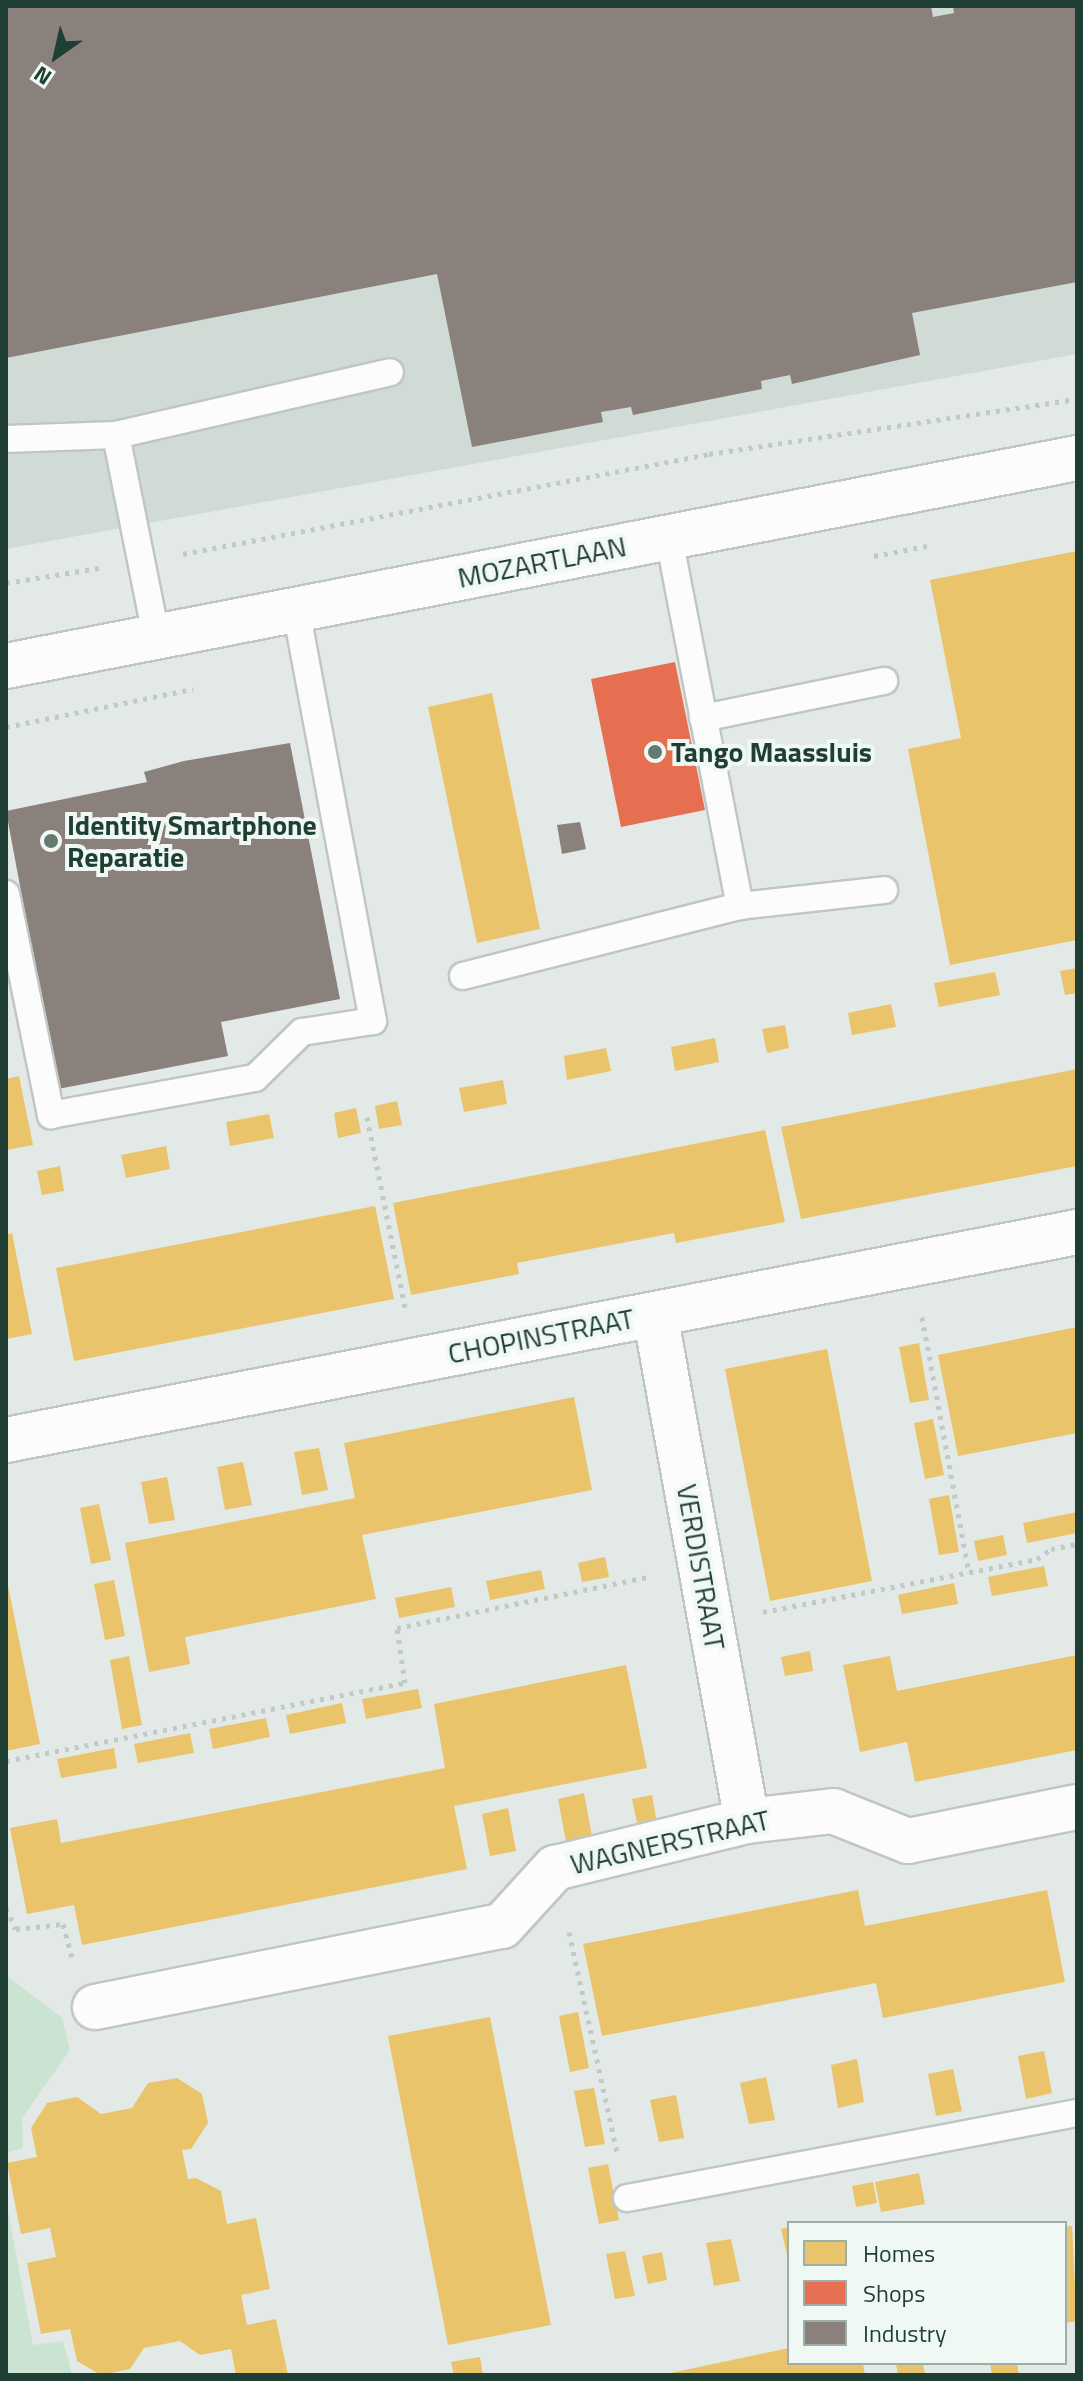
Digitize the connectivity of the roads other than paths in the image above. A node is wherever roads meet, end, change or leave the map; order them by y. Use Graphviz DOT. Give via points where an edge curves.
graph roads {
  1 [pos="390,372"];
  2 [pos="116,435"];
  3 [pos="6,439"];
  4 [pos="1077,458"];
  5 [pos="669,538"];
  6 [pos="296,608"];
  7 [pos="156,636"];
  8 [pos="6,666"];
  9 [pos="884,681"];
  10 [pos="703,718"];
  11 [pos="884,890"];
  12 [pos="6,894"];
  13 [pos="740,906"];
  14 [pos="463,976"];
  15 [pos="1077,1232"];
  16 [pos="655,1314"];
  17 [pos="6,1440"];
  18 [pos="1077,1807"];
  19 [pos="747,1821"];
  20 [pos="95,2007"];
  21 [pos="1077,2113"];
  22 [pos="627,2198"];
  1 -- 2 [label="lane"];
  2 -- 3 [label="lane"];
  2 -- 7 [label="lane"];
  4 -- 5 [label="street, MOZARTLAAN"];
  5 -- 6 [label="street, MOZARTLAAN"];
  5 -- 10 [label="lane"];
  6 -- 7 [label="street, MOZARTLAAN"];
  6 -- 12 [label="lane" via="373,1021 302,1032 255,1078 51,1115"];
  7 -- 8 [label="street, MOZARTLAAN"];
  9 -- 10 [label="lane"];
  10 -- 13 [label="lane"];
  11 -- 13 [label="lane"];
  13 -- 14 [label="lane"];
  15 -- 16 [label="street, CHOPINSTRAAT"];
  16 -- 17 [label="street, CHOPINSTRAAT"];
  16 -- 19 [label="street, VERDISTRAAT"];
  18 -- 19 [label="street, WAGNERSTRAAT" via="908,1841 833,1811"];
  19 -- 20 [label="street, WAGNERSTRAAT" via="555,1868 502,1926"];
  21 -- 22 [label="lane"];
}
